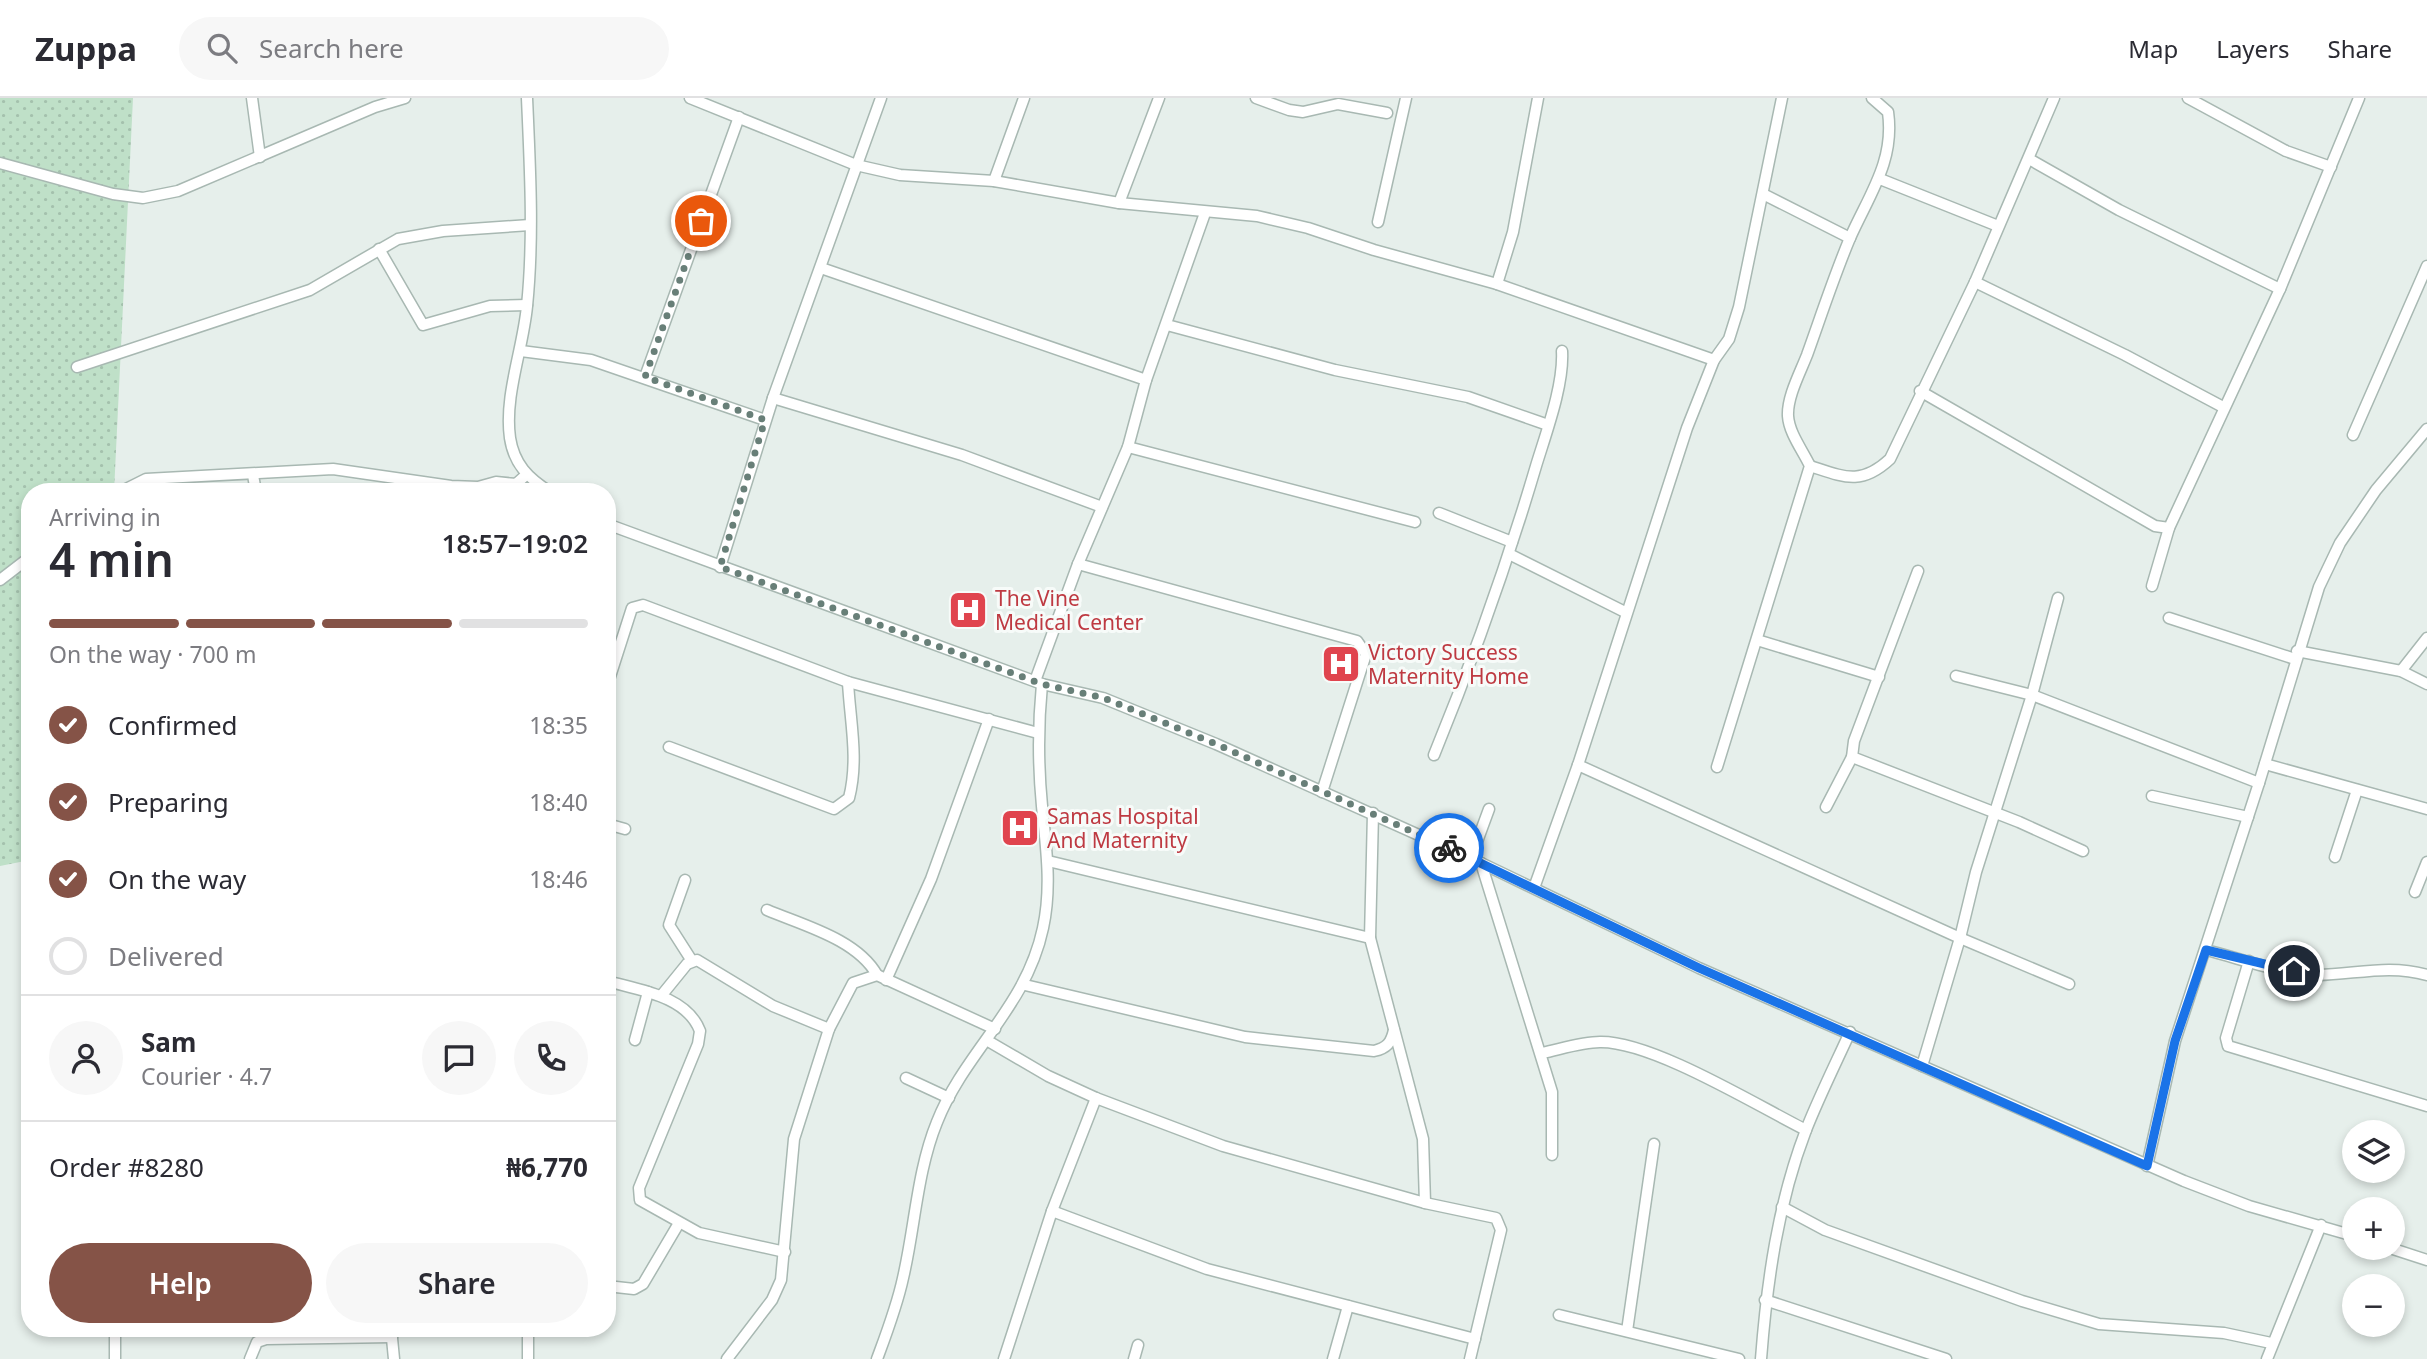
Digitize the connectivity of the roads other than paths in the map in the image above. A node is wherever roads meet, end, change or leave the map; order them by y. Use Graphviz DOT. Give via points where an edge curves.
graph roads {
  1 [pos="253,98"];
  2 [pos="405,98"];
  3 [pos="527,98"];
  4 [pos="690,98"];
  5 [pos="881,98"];
  6 [pos="1024,98"];
  7 [pos="1159,98"];
  8 [pos="1256,98"];
  9 [pos="1406,98"];
  10 [pos="1538,98"];
  11 [pos="1782,98"];
  12 [pos="1871,98"];
  13 [pos="2054,98"];
  14 [pos="2188,98"];
  15 [pos="2360,98"];
  16 [pos="374,102"];
  17 [pos="1387,113"];
  18 [pos="739,117"];
  19 [pos="260,157"];
  20 [pos="2029,159"];
  21 [pos="0,163"];
  22 [pos="856,165"];
  23 [pos="2331,167"];
  24 [pos="1880,179"];
  25 [pos="994,181"];
  26 [pos="1763,194"];
  27 [pos="1119,203"];
  28 [pos="1205,213"];
  29 [pos="1378,222"];
  30 [pos="530,225"];
  31 [pos="1998,226"];
  32 [pos="1850,238"];
  33 [pos="379,249"];
  34 [pos="821,268"];
  35 [pos="2426,274"];
  36 [pos="1975,282"];
  37 [pos="1497,284"];
  38 [pos="2280,289"];
  39 [pos="527,305"];
  40 [pos="1167,325"];
  41 [pos="521,351"];
  42 [pos="1562,351"];
  43 [pos="1714,360"];
  44 [pos="76,367"];
  45 [pos="645,377"];
  46 [pos="1146,380"];
  47 [pos="1920,391"];
  48 [pos="773,398"];
  49 [pos="2223,407"];
  50 [pos="765,420"];
  51 [pos="1548,425"];
  52 [pos="2427,429"];
  53 [pos="2353,435"];
  54 [pos="1128,447"];
  55 [pos="1810,466"];
  56 [pos="253,475"];
  57 [pos="526,475"];
  58 [pos="405,479"];
  59 [pos="138,483"];
  60 [pos="254,483"];
  61 [pos="404,483"];
  62 [pos="431,483"];
  63 [pos="519,483"];
  64 [pos="537,483"];
  65 [pos="1102,507"];
  66 [pos="1439,513"];
  67 [pos="1415,522"];
  68 [pos="616,527"];
  69 [pos="2169,527"];
  70 [pos="1512,542"];
  71 [pos="1509,554"];
  72 [pos="21,564"];
  73 [pos="1078,564"];
  74 [pos="720,567"];
  75 [pos="1918,571"];
  76 [pos="0,580"];
  77 [pos="2152,586"];
  78 [pos="2057,598"];
  79 [pos="1625,612"];
  80 [pos="2169,618"];
  81 [pos="2427,638"];
  82 [pos="1757,640"];
  83 [pos="2296,655"];
  84 [pos="616,658"];
  85 [pos="2401,671"];
  86 [pos="1956,676"];
  87 [pos="1879,677"];
  88 [pos="848,682"];
  89 [pos="1038,683"];
  90 [pos="2427,684"];
  91 [pos="2032,695"];
  92 [pos="989,719"];
  93 [pos="1038,733"];
  94 [pos="669,747"];
  95 [pos="1434,755"];
  96 [pos="1852,757"];
  97 [pos="2265,764"];
  98 [pos="1578,765"];
  99 [pos="1717,767"];
  100 [pos="2259,783"];
  101 [pos="2357,790"];
  102 [pos="1322,792"];
  103 [pos="2152,796"];
  104 [pos="1826,807"];
  105 [pos="1489,809"];
  106 [pos="2427,809"];
  107 [pos="1373,813"];
  108 [pos="1996,814"];
  109 [pos="2248,817"];
  110 [pos="616,826"];
  111 [pos="625,829"];
  112 [pos="2084,851"];
  113 [pos="2334,857"];
  114 [pos="1476,860"];
  115 [pos="1048,861"];
  116 [pos="2427,862"];
  117 [pos="685,880"];
  118 [pos="1534,888"];
  119 [pos="2415,892"];
  120 [pos="767,910"];
  121 [pos="1370,938"];
  122 [pos="1961,938"];
  123 [pos="2206,950"];
  124 [pos="692,961"];
  125 [pos="2249,961"];
  126 [pos="2427,975"];
  127 [pos="881,978"];
  128 [pos="616,983"];
  129 [pos="2069,984"];
  130 [pos="1025,985"];
  131 [pos="648,992"];
  132 [pos="661,996"];
  133 [pos="829,1029"];
  134 [pos="995,1029"];
  135 [pos="1394,1030"];
  136 [pos="1850,1032"];
  137 [pos="635,1040"];
  138 [pos="988,1041"];
  139 [pos="1542,1053"];
  140 [pos="1922,1066"];
  141 [pos="906,1078"];
  142 [pos="949,1098"];
  143 [pos="1096,1098"];
  144 [pos="2427,1107"];
  145 [pos="1806,1130"];
  146 [pos="1654,1144"];
  147 [pos="1552,1155"];
  148 [pos="2147,1166"];
  149 [pos="1425,1203"];
  150 [pos="1782,1207"];
  151 [pos="1052,1211"];
  152 [pos="679,1223"];
  153 [pos="2321,1225"];
  154 [pos="2342,1232"];
  155 [pos="785,1252"];
  156 [pos="2405,1253"];
  157 [pos="2427,1260"];
  158 [pos="616,1287"];
  159 [pos="1765,1300"];
  160 [pos="1348,1306"];
  161 [pos="1559,1315"];
  162 [pos="1628,1331"];
  163 [pos="115,1337"];
  164 [pos="308,1337"];
  165 [pos="392,1337"];
  166 [pos="528,1337"];
  167 [pos="1475,1339"];
  168 [pos="2271,1343"];
  169 [pos="1138,1345"];
  170 [pos="115,1359"];
  171 [pos="250,1359"];
  172 [pos="394,1359"];
  173 [pos="528,1359"];
  174 [pos="727,1359"];
  175 [pos="877,1359"];
  176 [pos="1004,1359"];
  177 [pos="1134,1359"];
  178 [pos="1334,1359"];
  179 [pos="1470,1359"];
  180 [pos="1739,1359"];
  181 [pos="1761,1359"];
  182 [pos="1946,1359"];
  183 [pos="2267,1359"];
  1 -- 19 [label="street"];
  2 -- 16 [label="street"];
  3 -- 30 [label="street"];
  4 -- 18 [label="street"];
  5 -- 22 [label="street"];
  6 -- 25 [label="street"];
  7 -- 27 [label="street"];
  8 -- 17 [label="street" via="1303,112 1338,104"];
  9 -- 29 [label="street"];
  10 -- 37 [label="street" via="1510,244"];
  11 -- 26 [label="street"];
  12 -- 24 [label="street" via="1888,112 1890,139"];
  13 -- 20 [label="street"];
  14 -- 23 [label="street" via="2286,151"];
  15 -- 23 [label="street"];
  16 -- 19 [label="street"];
  18 -- 22 [label="street"];
  18 -- 45 [label="street"];
  19 -- 21 [label="street" via="178,191 144,198"];
  20 -- 31 [label="street"];
  20 -- 38 [label="street" via="2119,210"];
  22 -- 25 [label="street" via="900,175"];
  22 -- 34 [label="street"];
  23 -- 38 [label="street"];
  24 -- 31 [label="street"];
  24 -- 32 [label="street"];
  25 -- 27 [label="street"];
  26 -- 32 [label="street"];
  26 -- 43 [label="street" via="1730,339"];
  27 -- 28 [label="street"];
  28 -- 37 [label="street" via="1257,216 1308,228"];
  28 -- 40 [label="street"];
  30 -- 33 [label="street" via="443,230 398,239"];
  30 -- 39 [label="street"];
  31 -- 36 [label="street"];
  32 -- 55 [label="street" via="1788,414"];
  33 -- 39 [label="street" via="423,325 490,306"];
  33 -- 44 [label="street" via="310,290"];
  34 -- 46 [label="street"];
  34 -- 48 [label="street"];
  35 -- 53 [label="street"];
  36 -- 47 [label="street"];
  36 -- 49 [label="street"];
  37 -- 43 [label="street"];
  38 -- 49 [label="street"];
  39 -- 41 [label="street"];
  40 -- 46 [label="street"];
  40 -- 51 [label="street" via="1335,370 1468,397"];
  41 -- 45 [label="street" via="591,360"];
  41 -- 57 [label="street" via="509,417 516,459"];
  42 -- 51 [label="street"];
  43 -- 79 [label="street"];
  45 -- 50 [label="street"];
  46 -- 54 [label="street"];
  47 -- 55 [label="street" via="1890,459 1871,474 1842,476"];
  47 -- 69 [label="street" via="2155,526"];
  48 -- 50 [label="street"];
  48 -- 65 [label="street" via="962,455"];
  49 -- 69 [label="street"];
  50 -- 74 [label="street"];
  51 -- 70 [label="street"];
  52 -- 83 [label="street" via="2376,490 2329,563"];
  54 -- 65 [label="street"];
  54 -- 67 [label="street"];
  55 -- 82 [label="street"];
  56 -- 58 [label="street" via="333,468"];
  56 -- 59 [label="street"];
  56 -- 60 [label="street"];
  57 -- 63 [label="street"];
  57 -- 64 [label="street"];
  58 -- 61 [label="street"];
  58 -- 62 [label="street"];
  65 -- 73 [label="street"];
  66 -- 70 [label="street"];
  68 -- 74 [label="street"];
  69 -- 77 [label="street"];
  70 -- 71 [label="street"];
  71 -- 79 [label="street"];
  71 -- 95 [label="street"];
  72 -- 76 [label="street"];
  73 -- 89 [label="street"];
  73 -- 102 [label="street" via="1357,641 1366,654"];
  74 -- 89 [label="street"];
  75 -- 87 [label="street"];
  78 -- 91 [label="street"];
  79 -- 98 [label="street"];
  80 -- 83 [label="street"];
  81 -- 85 [label="street"];
  82 -- 87 [label="street"];
  82 -- 99 [label="street"];
  83 -- 85 [label="street"];
  83 -- 97 [label="street"];
  84 -- 88 [label="street" via="636,604"];
  85 -- 90 [label="street"];
  86 -- 91 [label="street"];
  87 -- 96 [label="street"];
  88 -- 92 [label="street"];
  88 -- 94 [label="street" via="854,780 849,798 834,809"];
  89 -- 93 [label="street"];
  89 -- 102 [label="street" via="1104,698"];
  91 -- 100 [label="street"];
  91 -- 108 [label="street"];
  92 -- 93 [label="street"];
  92 -- 127 [label="street" via="931,879"];
  93 -- 115 [label="street"];
  96 -- 104 [label="street"];
  96 -- 108 [label="street"];
  97 -- 100 [label="street"];
  97 -- 101 [label="street"];
  98 -- 118 [label="street"];
  98 -- 122 [label="street"];
  100 -- 109 [label="street"];
  101 -- 106 [label="street"];
  101 -- 113 [label="street"];
  102 -- 107 [label="street"];
  103 -- 109 [label="street"];
  105 -- 114 [label="street"];
  107 -- 114 [label="street"];
  107 -- 121 [label="street"];
  108 -- 112 [label="street"];
  108 -- 122 [label="street"];
  109 -- 123 [label="street"];
  110 -- 111 [label="street"];
  114 -- 118 [label="street"];
  114 -- 139 [label="street"];
  115 -- 121 [label="street"];
  115 -- 130 [label="street" via="1043,928"];
  116 -- 119 [label="street"];
  117 -- 124 [label="street" via="668,925"];
  118 -- 136 [label="street" via="1699,968"];
  120 -- 127 [label="street" via="851,949"];
  121 -- 135 [label="street"];
  122 -- 129 [label="street"];
  122 -- 140 [label="street"];
  123 -- 125 [label="street"];
  123 -- 148 [label="street" via="2175,1041"];
  124 -- 132 [label="street"];
  124 -- 133 [label="street" via="702,961 773,1006"];
  125 -- 126 [label="street" via="2316,975 2382,968"];
  125 -- 144 [label="street" via="2225,1038 2228,1046"];
  127 -- 133 [label="street" via="853,983"];
  127 -- 134 [label="street"];
  128 -- 131 [label="street"];
  130 -- 134 [label="street"];
  130 -- 135 [label="street" via="1288,1044 1374,1051 1385,1048"];
  131 -- 132 [label="street"];
  131 -- 137 [label="street"];
  132 -- 152 [label="street" via="686,1010 699,1031 698,1044 638,1193 640,1200"];
  133 -- 155 [label="street" via="794,1139"];
  134 -- 138 [label="street"];
  135 -- 149 [label="street" via="1423,1139"];
  136 -- 140 [label="street"];
  136 -- 145 [label="street"];
  138 -- 142 [label="street"];
  138 -- 143 [label="street"];
  139 -- 145 [label="street" via="1600,1042 1630,1046"];
  139 -- 147 [label="street" via="1552,1092"];
  140 -- 148 [label="street"];
  141 -- 142 [label="street"];
  142 -- 175 [label="street" via="931,1140 903,1280"];
  143 -- 149 [label="street" via="1223,1146"];
  143 -- 151 [label="street"];
  145 -- 150 [label="street"];
  146 -- 162 [label="street"];
  148 -- 153 [label="street" via="2249,1206"];
  149 -- 167 [label="street" via="1496,1218 1499,1223"];
  150 -- 159 [label="street"];
  150 -- 168 [label="street" via="1825,1230 2099,1324 2224,1333"];
  151 -- 160 [label="street" via="1207,1269"];
  151 -- 176 [label="street"];
  152 -- 155 [label="street" via="719,1239"];
  152 -- 158 [label="street" via="643,1284 634,1289"];
  153 -- 154 [label="street"];
  153 -- 168 [label="street"];
  155 -- 174 [label="street" via="772,1300"];
  156 -- 157 [label="street"];
  159 -- 181 [label="street"];
  159 -- 182 [label="street"];
  160 -- 167 [label="street"];
  160 -- 178 [label="street"];
  161 -- 162 [label="street"];
  162 -- 180 [label="street"];
  163 -- 170 [label="street"];
  164 -- 171 [label="street" via="257,1342"];
  165 -- 172 [label="street"];
  166 -- 173 [label="street"];
  167 -- 179 [label="street"];
  168 -- 183 [label="street"];
  169 -- 177 [label="street"];
}
